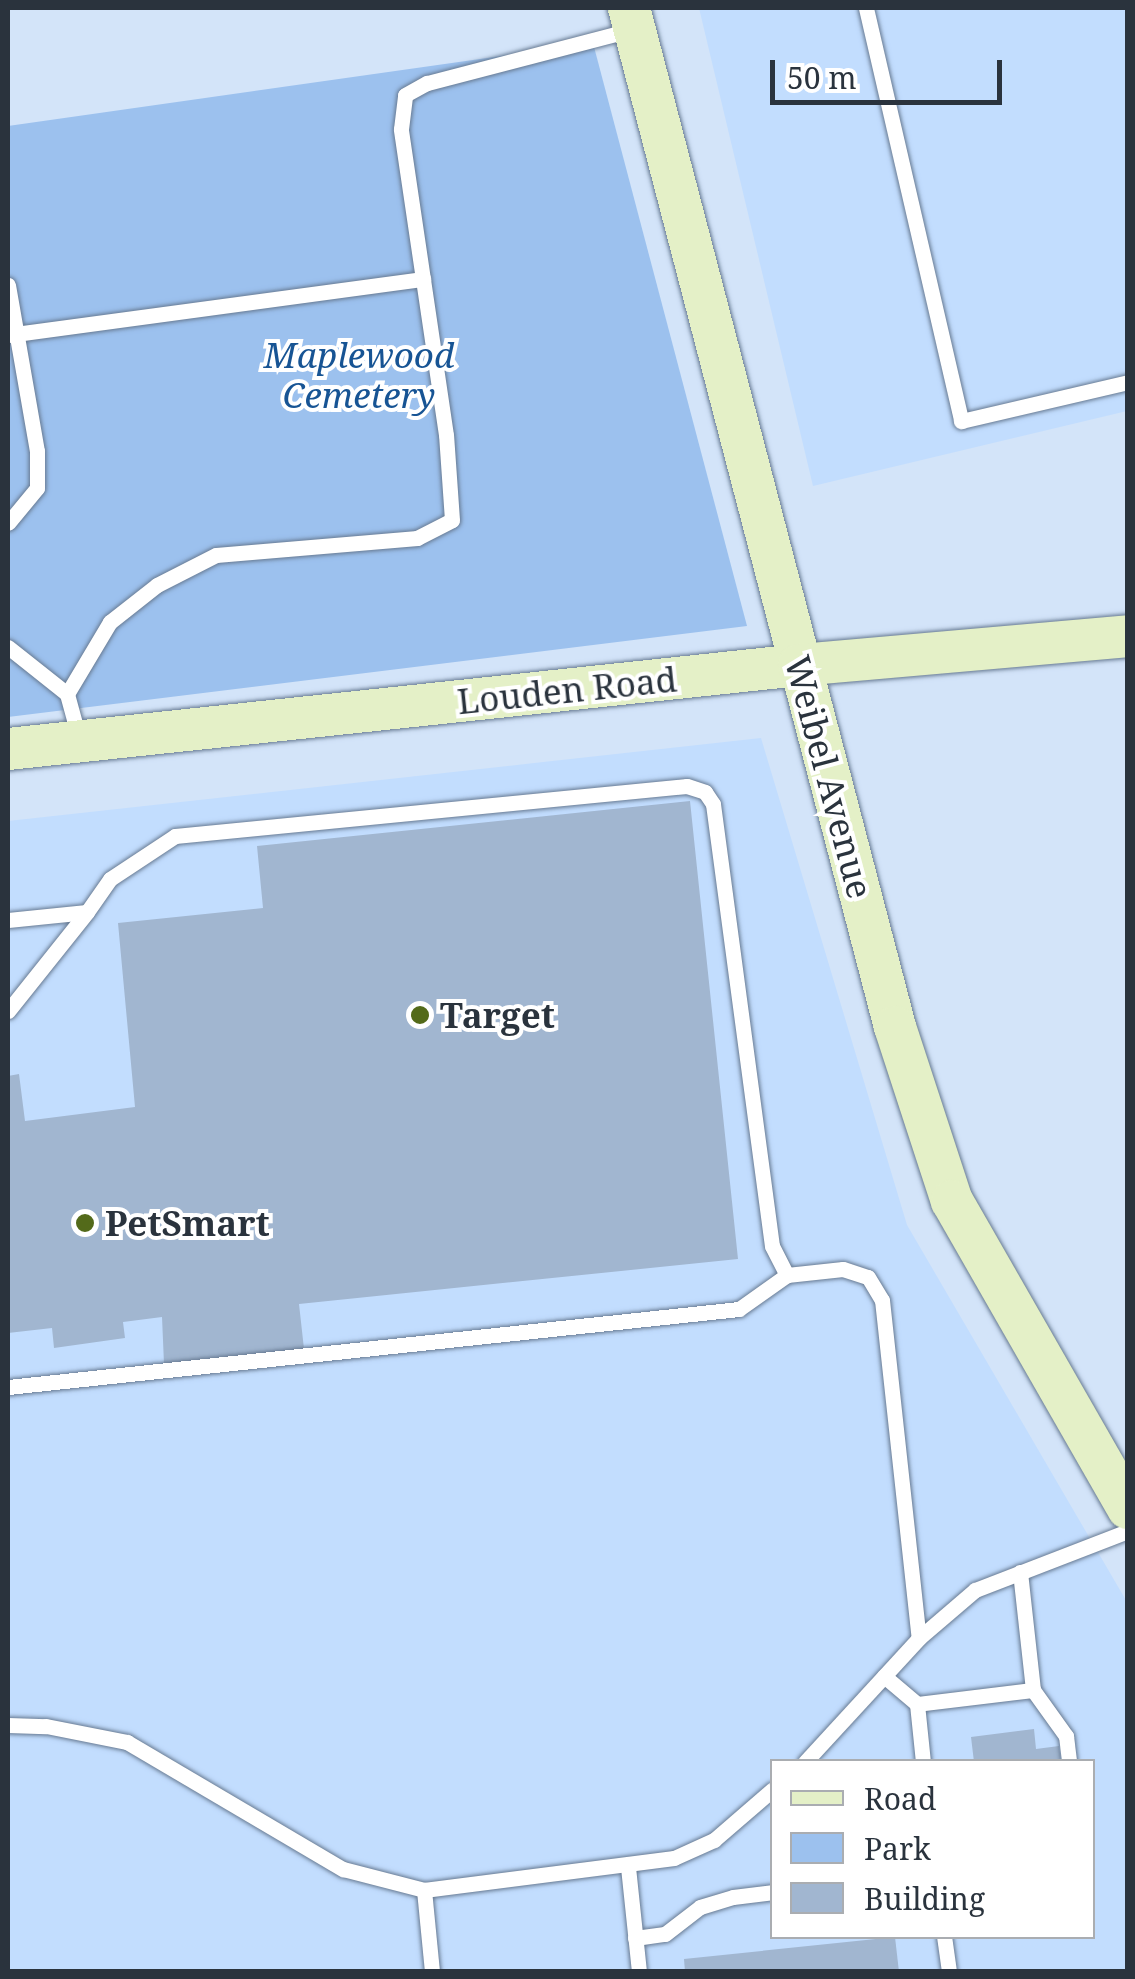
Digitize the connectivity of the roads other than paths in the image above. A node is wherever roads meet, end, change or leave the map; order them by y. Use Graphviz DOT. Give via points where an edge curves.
graph roads {
  1 [pos="866,8"];
  2 [pos="632,18"];
  3 [pos="423,278"];
  4 [pos="8,285"];
  5 [pos="12,335"];
  6 [pos="1128,382"];
  7 [pos="8,523"];
  8 [pos="1128,636"];
  9 [pos="8,647"];
  10 [pos="799,665"];
  11 [pos="68,694"];
  12 [pos="80,742"];
  13 [pos="8,749"];
  14 [pos="87,912"];
  15 [pos="8,920"];
  16 [pos="8,1011"];
  17 [pos="787,1275"];
  18 [pos="8,1387"];
  19 [pos="1128,1508"];
  20 [pos="1128,1531"];
  21 [pos="1020,1572"];
  22 [pos="919,1638"];
  23 [pos="884,1676"];
  24 [pos="1032,1690"];
  25 [pos="917,1704"];
  26 [pos="8,1725"];
  27 [pos="808,1759"];
  28 [pos="923,1759"];
  29 [pos="1069,1759"];
  30 [pos="770,1792"];
  31 [pos="628,1866"];
  32 [pos="424,1890"];
  33 [pos="770,1892"];
  34 [pos="635,1938"];
  35 [pos="944,1939"];
  36 [pos="432,1972"];
  37 [pos="639,1972"];
  38 [pos="949,1972"];
  1 -- 6 [label="lane" via="961,421"];
  2 -- 3 [label="lane" via="427,82 405,95 401,129"];
  2 -- 10 [label="street, Weibel Avenue"];
  3 -- 5 [label="lane"];
  3 -- 11 [label="lane" via="452,520 417,538 216,555 157,585 110,622"];
  4 -- 5 [label="lane"];
  5 -- 7 [label="lane" via="37,451 37,488"];
  8 -- 10 [label="street, Louden Road"];
  9 -- 11 [label="lane"];
  10 -- 12 [label="street, Louden Road"];
  10 -- 19 [label="street, Weibel Avenue" via="895,1026 952,1201"];
  11 -- 12 [label="lane"];
  12 -- 13 [label="street, Louden Road"];
  14 -- 15 [label="lane"];
  14 -- 16 [label="lane"];
  14 -- 17 [label="lane" via="110,879 175,836 687,786 705,792 713,804 772,1246"];
  17 -- 18 [label="lane" via="739,1309"];
  17 -- 22 [label="lane" via="843,1269 868,1278 882,1300"];
  20 -- 21 [label="lane"];
  21 -- 22 [label="lane" via="975,1590"];
  21 -- 24 [label="lane"];
  22 -- 23 [label="lane"];
  23 -- 25 [label="lane"];
  23 -- 27 [label="lane"];
  24 -- 25 [label="lane"];
  24 -- 29 [label="lane" via="1066,1736"];
  25 -- 28 [label="lane"];
  26 -- 32 [label="lane" via="127,1742 343,1868"];
  30 -- 31 [label="lane" via="714,1840 674,1858"];
  31 -- 32 [label="lane"];
  31 -- 34 [label="lane"];
  32 -- 36 [label="lane"];
  33 -- 34 [label="lane" via="734,1896 700,1908 665,1934"];
  34 -- 37 [label="lane"];
  35 -- 38 [label="lane"];
}
